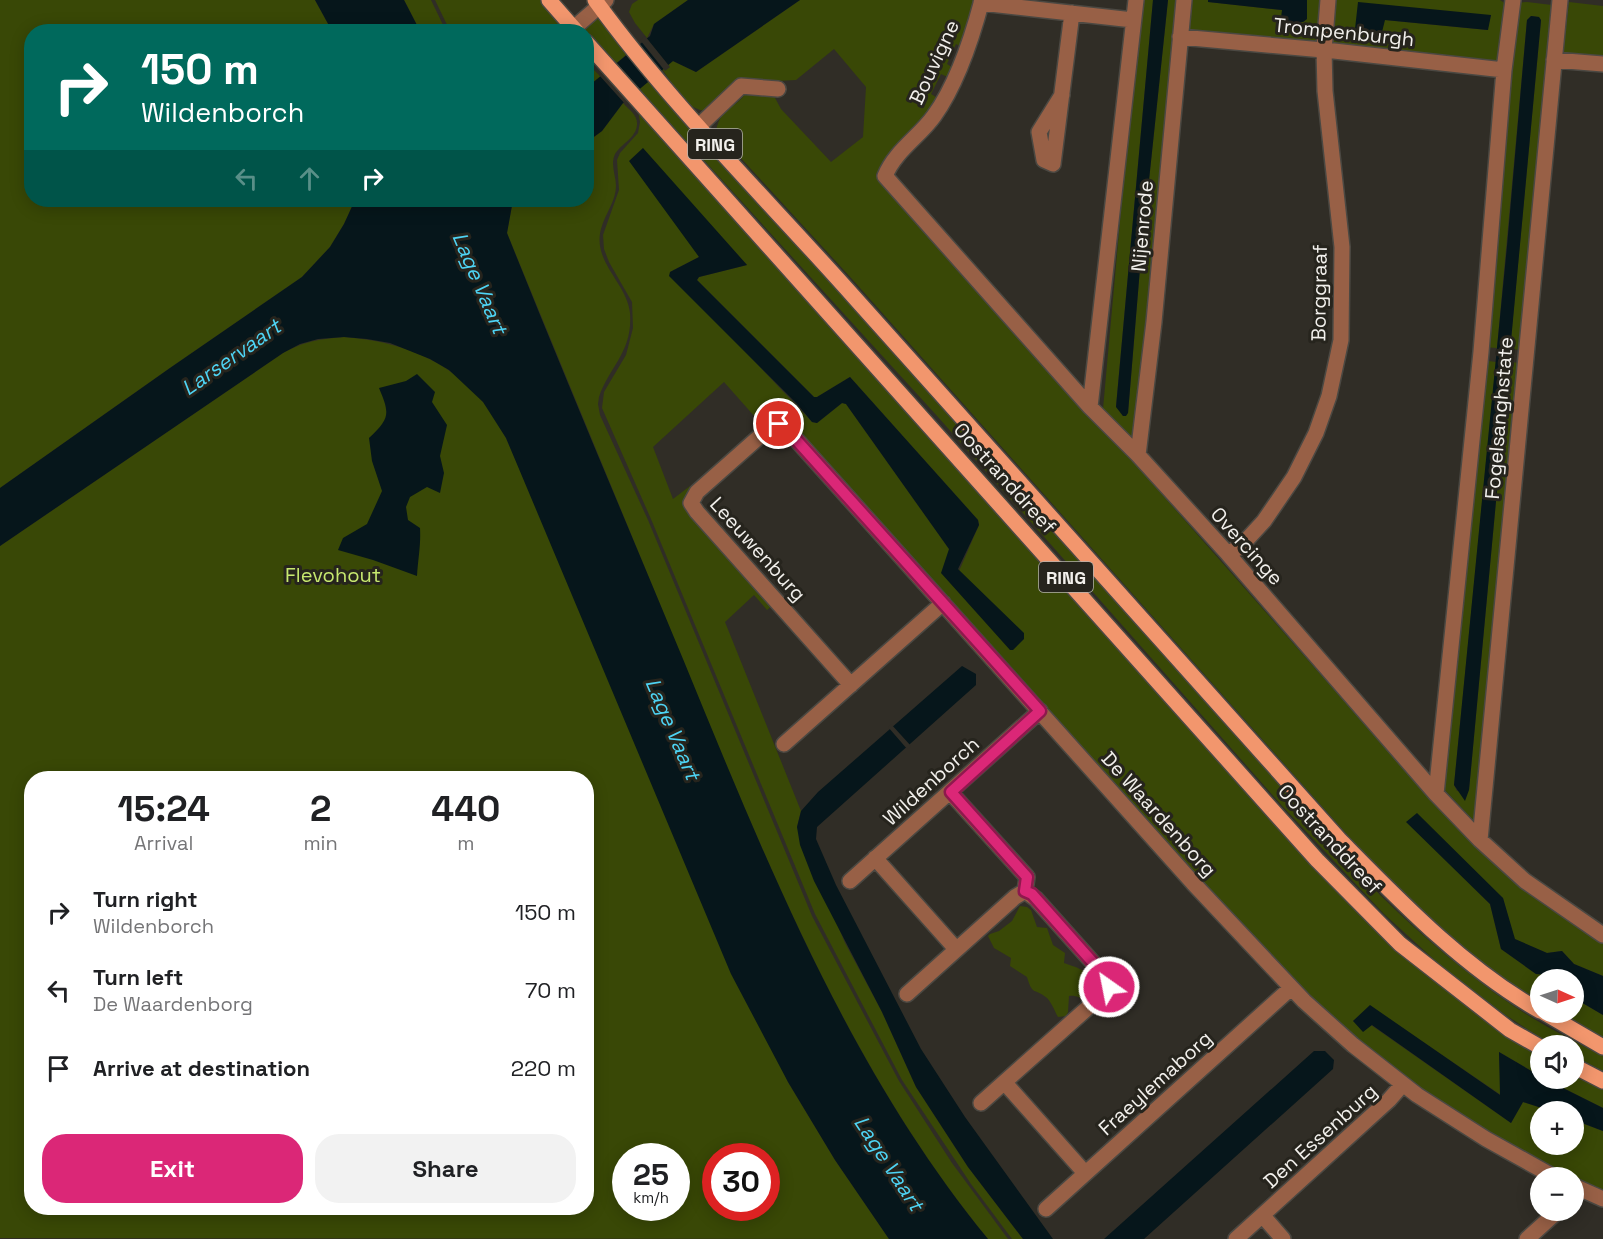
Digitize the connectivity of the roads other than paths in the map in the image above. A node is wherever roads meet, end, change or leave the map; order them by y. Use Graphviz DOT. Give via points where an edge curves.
graph roads {
  1 [pos="549,0"];
  2 [pos="1136,0"];
  3 [pos="1184,0"];
  4 [pos="1328,0"];
  5 [pos="1513,0"];
  6 [pos="1559,0"];
  7 [pos="600,2"];
  8 [pos="982,2"];
  9 [pos="1072,13"];
  10 [pos="1133,20"];
  11 [pos="571,24"];
  12 [pos="580,24"];
  13 [pos="1180,37"];
  14 [pos="594,50"];
  15 [pos="1324,50"];
  16 [pos="1554,60"];
  17 [pos="1603,64"];
  18 [pos="1504,70"];
  19 [pos="778,89"];
  20 [pos="1062,95"];
  21 [pos="699,126"];
  22 [pos="890,164"];
  23 [pos="1090,407"];
  24 [pos="779,424"];
  25 [pos="1138,455"];
  26 [pos="1228,554"];
  27 [pos="943,603"];
  28 [pos="851,685"];
  29 [pos="1040,711"];
  30 [pos="784,744"];
  31 [pos="951,792"];
  32 [pos="1436,794"];
  33 [pos="1480,840"];
  34 [pos="875,858"];
  35 [pos="850,881"];
  36 [pos="1025,891"];
  37 [pos="1602,932"];
  38 [pos="956,949"];
  39 [pos="1292,988"];
  40 [pos="907,994"];
  41 [pos="1530,1005"];
  42 [pos="1561,1023"];
  43 [pos="1530,1041"];
  44 [pos="1603,1047"];
  45 [pos="1584,1071"];
  46 [pos="1603,1081"];
  47 [pos="1005,1083"];
  48 [pos="1403,1084"];
  49 [pos="981,1104"];
  50 [pos="1536,1167"];
  51 [pos="1085,1173"];
  52 [pos="1584,1192"];
  53 [pos="1603,1199"];
  54 [pos="1046,1209"];
  55 [pos="1263,1216"];
  56 [pos="1547,1221"];
  57 [pos="1236,1239"];
  58 [pos="1283,1239"];
  59 [pos="1527,1239"];
  1 -- 11 [label="main road"];
  2 -- 10 [label="street, Nijenrode"];
  3 -- 13 [label="street, Nijenrode"];
  4 -- 15 [label="street, Borggraaf"];
  5 -- 18 [label="street, Fogelsanghstate"];
  6 -- 16 [label="street, Fogelsanghstate"];
  7 -- 12 [label="street"];
  7 -- 21 [label="main road, Oostranddreef / RING" via="624,40"];
  8 -- 9 [label="street"];
  8 -- 22 [label="street, Bouvigne" via="972,35 934,116"];
  9 -- 10 [label="street"];
  9 -- 20 [label="street"];
  10 -- 23 [label="street, Nijenrode"];
  13 -- 15 [label="street, Trompenburgh"];
  13 -- 25 [label="street, Nijenrode"];
  14 -- 43 [label="main road, Oostranddreef / RING" via="1317,860 1400,944"];
  15 -- 18 [label="street, Trompenburgh"];
  15 -- 26 [label="street, Borggraaf" via="1342,247 1341,339 1316,433 1294,477 1264,521"];
  16 -- 17 [label="street"];
  16 -- 33 [label="street, Fogelsanghstate"];
  18 -- 32 [label="street, Fogelsanghstate" via="1481,352"];
  19 -- 21 [label="street" via="741,86"];
  21 -- 41 [label="main road, Oostranddreef / RING" via="1339,839 1416,918"];
  22 -- 23 [label="street, Overcinge" via="885,176"];
  23 -- 25 [label="street, Overcinge"];
  24 -- 27 [label="street, De Waardenborg"];
  24 -- 28 [label="street, Leeuwenburg" via="768,429 697,492 691,503"];
  25 -- 26 [label="street, Overcinge"];
  26 -- 32 [label="street, Overcinge"];
  27 -- 28 [label="street"];
  27 -- 29 [label="street, De Waardenborg"];
  28 -- 30 [label="street"];
  29 -- 31 [label="street, Wildenborch"];
  29 -- 39 [label="street, De Waardenborg"];
  31 -- 34 [label="street, Wildenborch"];
  31 -- 36 [label="street" via="1027,877"];
  32 -- 33 [label="street, Overcinge"];
  33 -- 37 [label="street, Overcinge" via="1526,881"];
  34 -- 35 [label="street, Wildenborch"];
  34 -- 38 [label="street"];
  36 -- 38 [label="street"];
  36 -- 47 [label="street" via="1104,975 1109,986"];
  38 -- 40 [label="street"];
  39 -- 48 [label="street, De Waardenborg" via="1353,1045"];
  39 -- 51 [label="street, Fraeylemaborg"];
  42 -- 44 [label="main road, Oostranddreef / RING"];
  45 -- 46 [label="main road"];
  47 -- 49 [label="street"];
  47 -- 51 [label="street"];
  48 -- 50 [label="street, De Waardenborg" via="1477,1134"];
  48 -- 55 [label="street, Den Essenburg"];
  51 -- 54 [label="street, Fraeylemaborg"];
  52 -- 53 [label="street"];
  55 -- 57 [label="street, Den Essenburg"];
  55 -- 58 [label="street, Den Essenburg"];
  56 -- 59 [label="street"];
}
